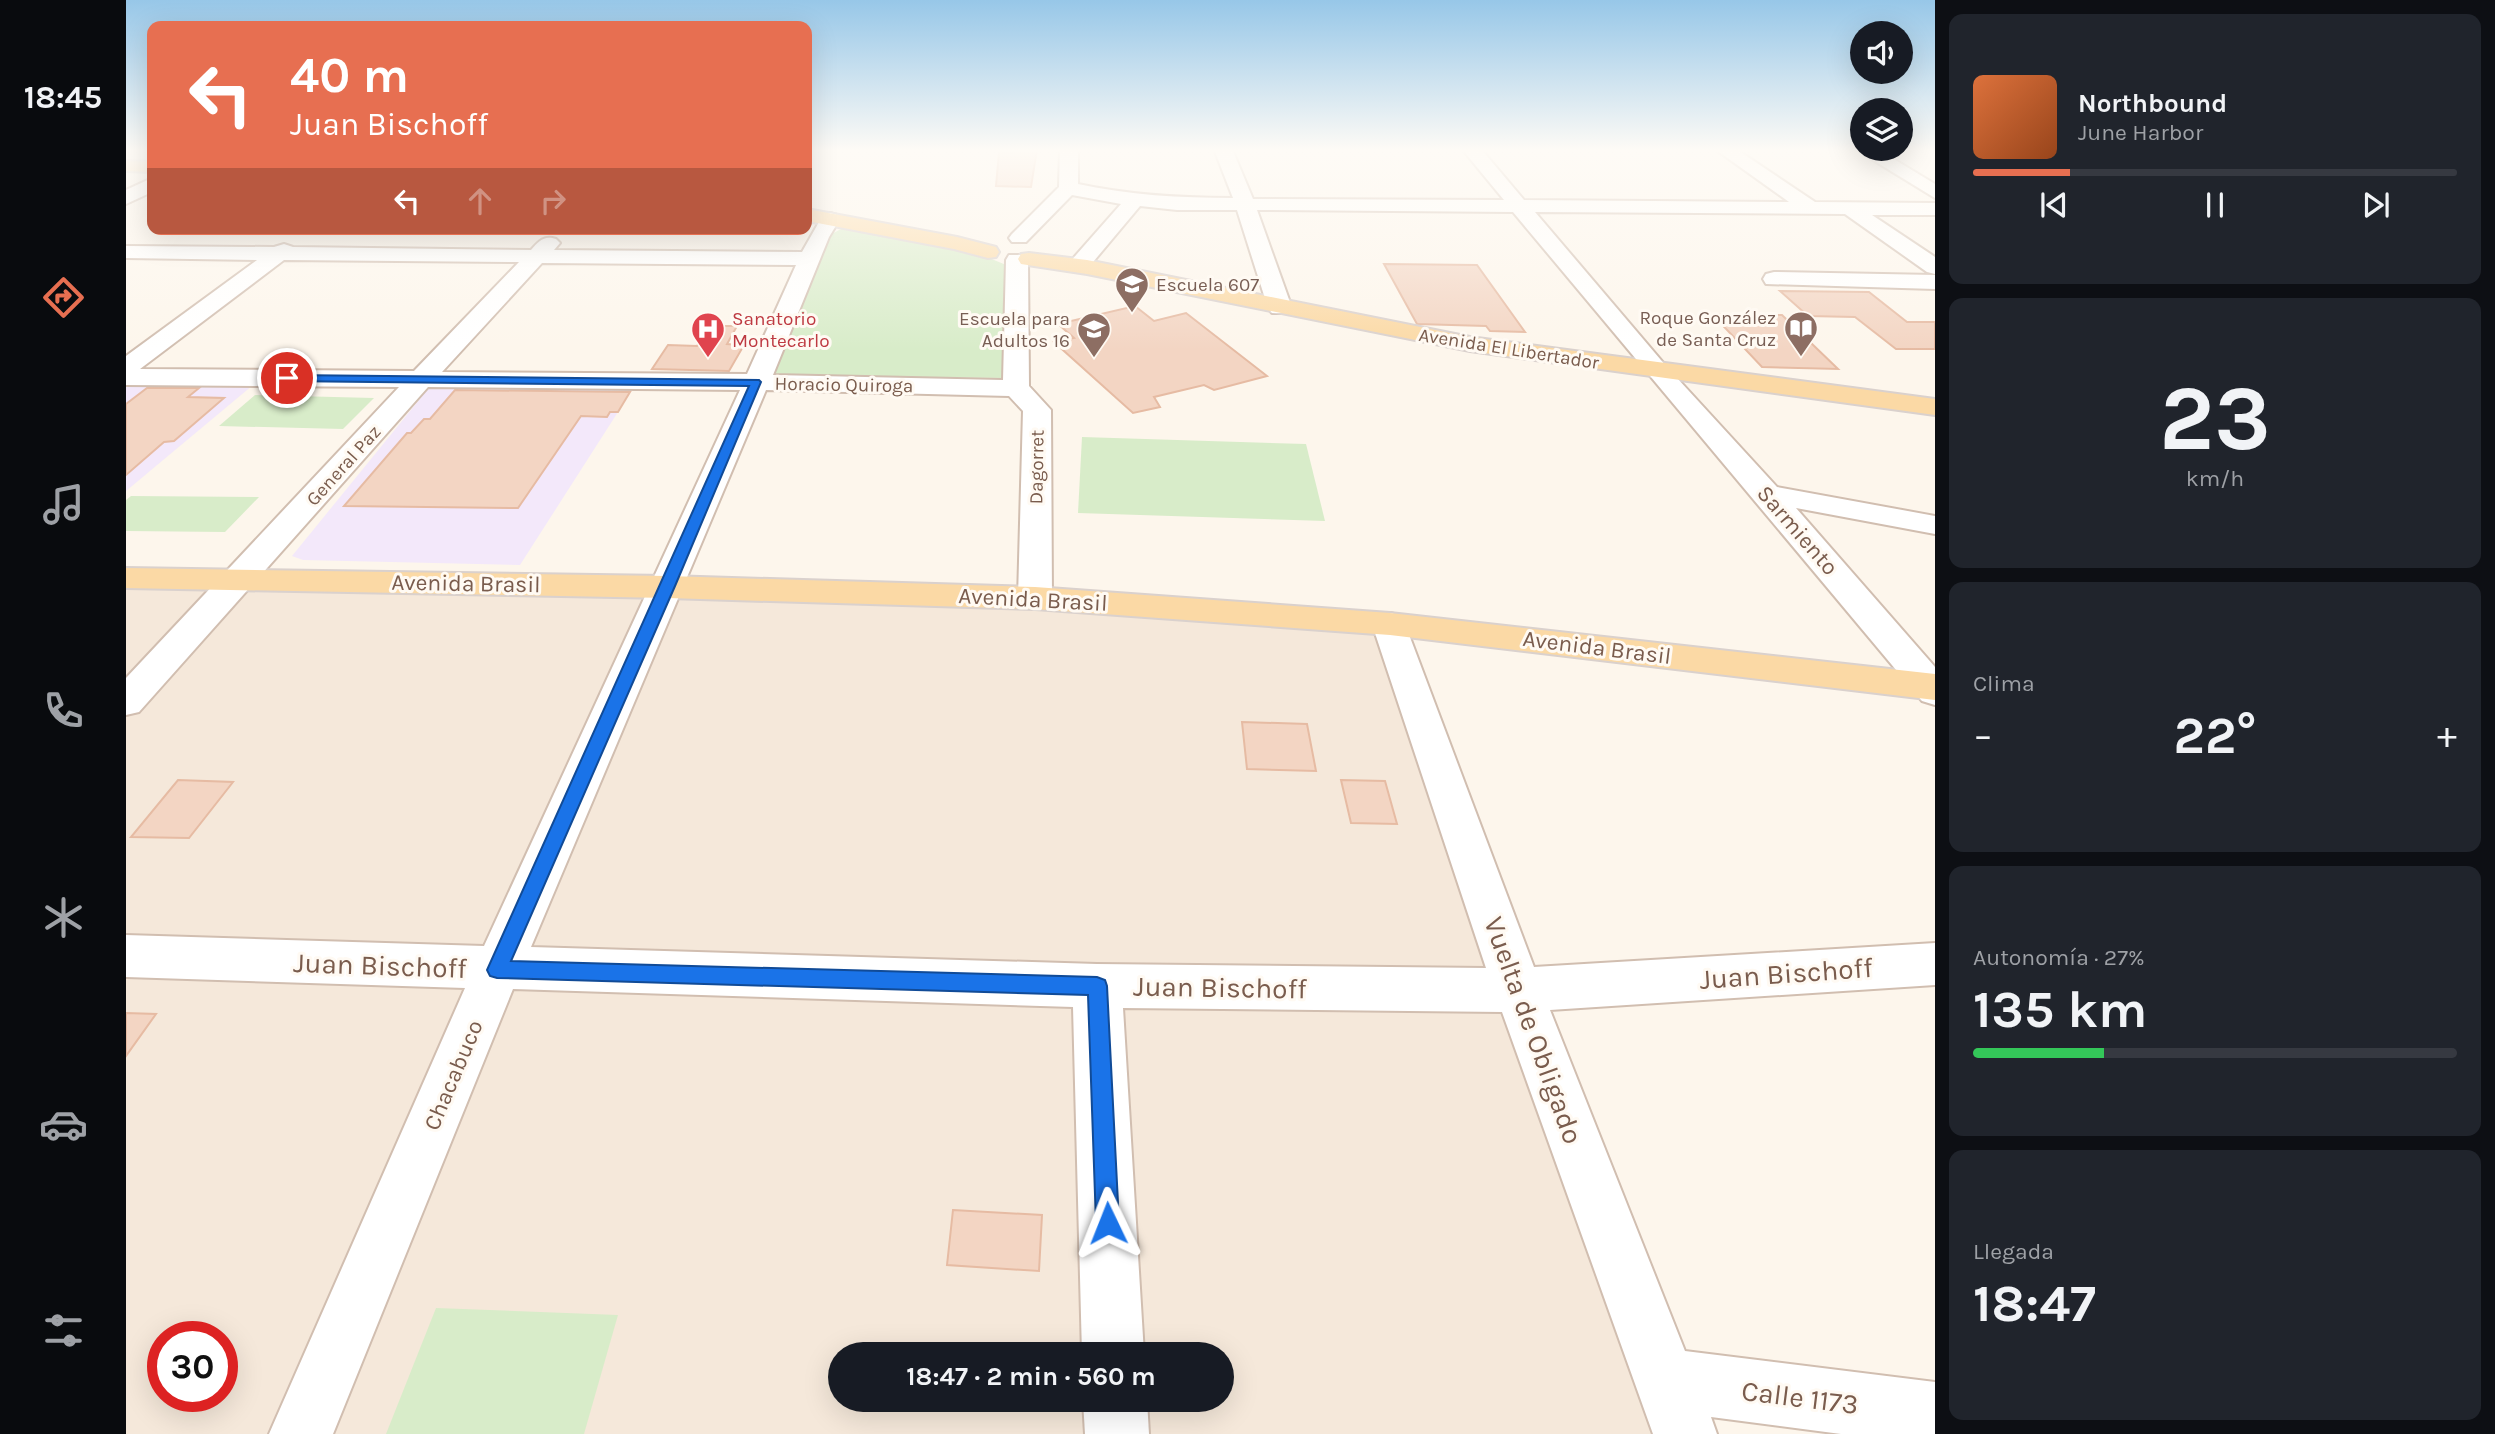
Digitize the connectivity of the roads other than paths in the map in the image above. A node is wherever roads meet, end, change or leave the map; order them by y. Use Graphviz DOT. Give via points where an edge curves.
graph roads {
  1 [pos="1050,216"];
  2 [pos="1123,216"];
  3 [pos="1249,216"];
  4 [pos="1526,216"];
  5 [pos="1861,216"];
  6 [pos="818,217"];
  7 [pos="303,235"];
  8 [pos="556,235"];
  9 [pos="1027,251"];
  10 [pos="126,252"];
  11 [pos="279,254"];
  12 [pos="538,256"];
  13 [pos="809,259"];
  14 [pos="1084,265"];
  15 [pos="1935,267"];
  16 [pos="1774,279"];
  17 [pos="1935,282"];
  18 [pos="1280,307"];
  19 [pos="126,368"];
  20 [pos="1657,371"];
  21 [pos="126,377"];
  22 [pos="421,379"];
  23 [pos="755,382"];
  24 [pos="1016,388"];
  25 [pos="1935,407"];
  26 [pos="1767,494"];
  27 [pos="1935,525"];
  28 [pos="126,578"];
  29 [pos="240,579"];
  30 [pos="668,586"];
  31 [pos="1035,598"];
  32 [pos="1390,624"];
  33 [pos="1933,688"];
  34 [pos="126,702"];
  35 [pos="126,956"];
  36 [pos="1935,964"];
  37 [pos="497,970"];
  38 [pos="1097,986"];
  39 [pos="1518,990"];
  40 [pos="1112,1342"];
  41 [pos="1675,1407"];
  42 [pos="1116,1412"];
  43 [pos="1935,1414"];
  44 [pos="301,1434"];
  45 [pos="1117,1434"];
  1 -- 9 [label="street"];
  2 -- 14 [label="street"];
  3 -- 18 [label="street"];
  4 -- 20 [label="street, Sarmiento"];
  5 -- 15 [label="street"];
  6 -- 9 [label="main road, Avenida El Libertador" via="990,247 994,256"];
  6 -- 13 [label="street, Chacabuco"];
  7 -- 11 [label="street"];
  8 -- 12 [label="street, General Paz"];
  9 -- 14 [label="main road, Avenida El Libertador"];
  9 -- 24 [label="street"];
  10 -- 11 [label="street"];
  11 -- 12 [label="street"];
  11 -- 19 [label="street"];
  12 -- 13 [label="street"];
  12 -- 22 [label="street, General Paz"];
  13 -- 23 [label="street, Chacabuco"];
  14 -- 18 [label="main road, Avenida El Libertador"];
  16 -- 17 [label="street"];
  18 -- 20 [label="main road, Avenida El Libertador" via="1470,344"];
  20 -- 25 [label="main road, Avenida El Libertador"];
  20 -- 26 [label="street, Sarmiento"];
  21 -- 22 [label="street, Horacio Quiroga"];
  22 -- 23 [label="street, Horacio Quiroga"];
  22 -- 29 [label="street, General Paz"];
  23 -- 24 [label="street, Horacio Quiroga"];
  23 -- 30 [label="street, Chacabuco"];
  24 -- 31 [label="street, Dagorret" via="1037,410"];
  26 -- 27 [label="street"];
  26 -- 33 [label="street, Sarmiento"];
  28 -- 29 [label="main road, Avenida Brasil"];
  29 -- 30 [label="main road, Avenida Brasil"];
  29 -- 34 [label="street, General Paz"];
  30 -- 31 [label="main road, Avenida Brasil"];
  30 -- 37 [label="street, Chacabuco"];
  31 -- 32 [label="main road, Avenida Brasil"];
  32 -- 33 [label="main road, Avenida Brasil"];
  32 -- 39 [label="street, Vuelta de Obligado"];
  35 -- 37 [label="street, Juan Bischoff"];
  36 -- 39 [label="street, Juan Bischoff"];
  37 -- 38 [label="street, Juan Bischoff"];
  37 -- 44 [label="street, Chacabuco"];
  38 -- 39 [label="street, Juan Bischoff"];
  38 -- 40 [label="street"];
  39 -- 41 [label="street, Vuelta de Obligado"];
  41 -- 43 [label="street, Calle 1173"];
  42 -- 45 [label="street"];
}
